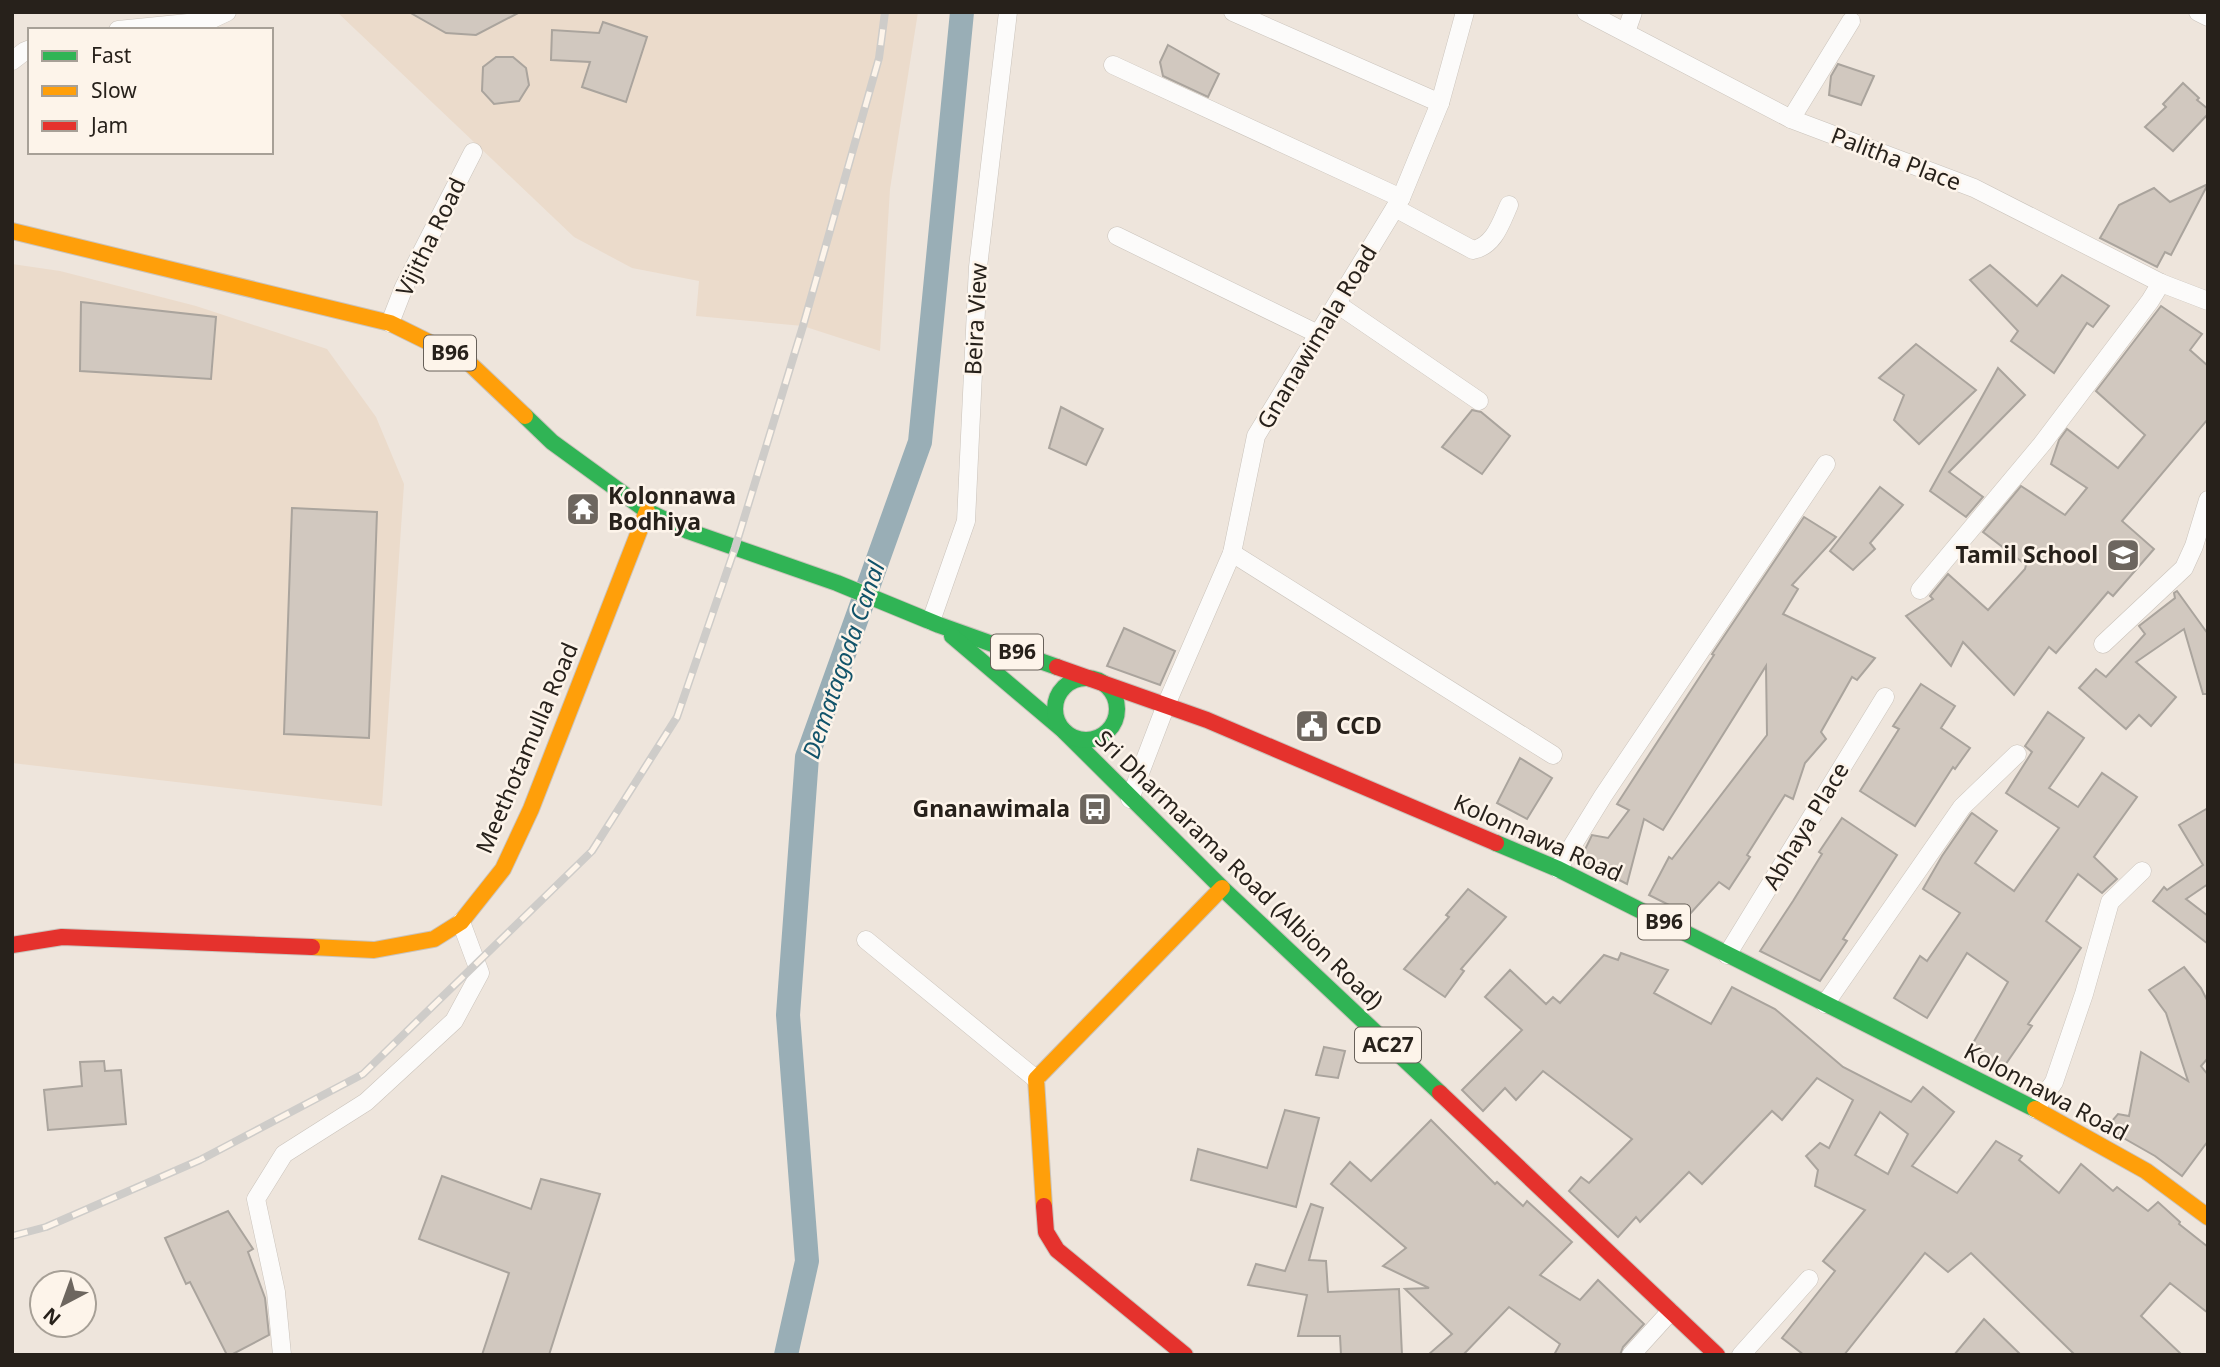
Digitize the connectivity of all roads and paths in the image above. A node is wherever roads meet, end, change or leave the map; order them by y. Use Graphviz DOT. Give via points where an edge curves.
graph roads {
  1 [pos="228,12"];
  2 [pos="1007,12"];
  3 [pos="1233,12"];
  4 [pos="1465,12"];
  5 [pos="1586,12"];
  6 [pos="1633,12"];
  7 [pos="2198,12"];
  8 [pos="2208,17"];
  9 [pos="1851,21"];
  10 [pos="138,28"];
  11 [pos="1626,32"];
  12 [pos="28,50"];
  13 [pos="12,61"];
  14 [pos="1113,65"];
  15 [pos="1440,103"];
  16 [pos="1791,119"];
  17 [pos="473,152"];
  18 [pos="1398,203"];
  19 [pos="1509,205"];
  20 [pos="12,231"];
  21 [pos="1117,236"];
  22 [pos="2161,283"];
  23 [pos="2208,300"];
  24 [pos="1337,304"];
  25 [pos="390,323"];
  26 [pos="1318,334"];
  27 [pos="1479,401"];
  28 [pos="1826,464"];
  29 [pos="2208,500"];
  30 [pos="647,511"];
  31 [pos="1232,553"];
  32 [pos="1920,590"];
  33 [pos="935,623"];
  34 [pos="2103,644"];
  35 [pos="1094,679"];
  36 [pos="1885,697"];
  37 [pos="1166,705"];
  38 [pos="1064,731"];
  39 [pos="2017,754"];
  40 [pos="1553,755"];
  41 [pos="1130,799"];
  42 [pos="1558,869"];
  43 [pos="2142,871"];
  44 [pos="1222,888"];
  45 [pos="461,922"];
  46 [pos="866,940"];
  47 [pos="12,945"];
  48 [pos="1727,955"];
  49 [pos="1825,1004"];
  50 [pos="1036,1079"];
  51 [pos="2035,1109"];
  52 [pos="2208,1217"];
  53 [pos="1809,1279"];
  54 [pos="1670,1312"];
  55 [pos="282,1355"];
  56 [pos="1185,1355"];
  57 [pos="1631,1355"];
  58 [pos="1717,1355"];
  59 [pos="1741,1355"];
  1 -- 10 [label="street" via="208,21"];
  2 -- 33 [label="street, Beira View" via="978,267 966,520"];
  3 -- 15 [label="street"];
  4 -- 15 [label="street, Gnanawimala Road"];
  5 -- 11 [label="street, Palitha Place"];
  6 -- 11 [label="street"];
  7 -- 8 [label="street"];
  9 -- 16 [label="street"];
  11 -- 16 [label="street, Palitha Place"];
  12 -- 13 [label="street"];
  14 -- 18 [label="street"];
  15 -- 18 [label="street, Gnanawimala Road"];
  16 -- 22 [label="street, Palitha Place" via="1974,188"];
  17 -- 25 [label="street, Vijitha Road"];
  18 -- 19 [label="street" via="1473,250 1484,248 1499,230"];
  18 -- 24 [label="street, Gnanawimala Road"];
  20 -- 25 [label="main road, B96"];
  21 -- 26 [label="street"];
  22 -- 23 [label="street, Palitha Place"];
  22 -- 32 [label="street" via="2042,444"];
  24 -- 26 [label="street, Gnanawimala Road"];
  24 -- 27 [label="street"];
  25 -- 30 [label="main road, B96" via="467,361 552,442"];
  26 -- 31 [label="street, Gnanawimala Road" via="1256,436"];
  28 -- 42 [label="street"];
  29 -- 34 [label="street" via="2184,568"];
  30 -- 33 [label="main road, B96" via="688,531"];
  30 -- 45 [label="main road, Meethotamulla Road" via="531,809 503,869"];
  31 -- 37 [label="street, Gnanawimala Road"];
  31 -- 40 [label="street"];
  33 -- 35 [label="main road, Kolonnawa Road / B96"];
  33 -- 38 [label="main road, Sri Dharmarama Road (Albion Road) / AC27"];
  35 -- 37 [label="main road, Kolonnawa Road / B96"];
  35 -- 38 [label="main road" via="1074,680 1059,693 1055,713"];
  35 -- 38 [label="main road" via="1111,691 1117,710 1110,729 1093,740"];
  36 -- 48 [label="street, Abhaya Place"];
  37 -- 41 [label="street, Gnanawimala Road"];
  37 -- 42 [label="main road, Kolonnawa Road / B96"];
  38 -- 41 [label="main road, Sri Dharmarama Road (Albion Road) / AC27"];
  39 -- 49 [label="street" via="1962,807"];
  41 -- 44 [label="main road, Sri Dharmarama Road (Albion Road) / AC27"];
  42 -- 48 [label="main road, Kolonnawa Road / B96"];
  43 -- 51 [label="street" via="2110,902 2054,1082"];
  44 -- 50 [label="main road"];
  44 -- 54 [label="main road, Sri Dharmarama Road (Albion Road) / AC27"];
  45 -- 47 [label="main road, Meethotamulla Road" via="434,939 374,950 62,937"];
  45 -- 55 [label="street" via="480,973 454,1021 366,1102 284,1154 256,1199 276,1292"];
  46 -- 50 [label="street"];
  48 -- 49 [label="main road, Kolonnawa Road / B96"];
  49 -- 51 [label="main road, Kolonnawa Road / B96"];
  50 -- 56 [label="main road" via="1046,1232 1056,1250"];
  51 -- 52 [label="main road, Kolonnawa Road / B96" via="2146,1171"];
  53 -- 59 [label="street"];
  54 -- 57 [label="street"];
  54 -- 58 [label="main road, Sri Dharmarama Road (Albion Road) / AC27"];
}
